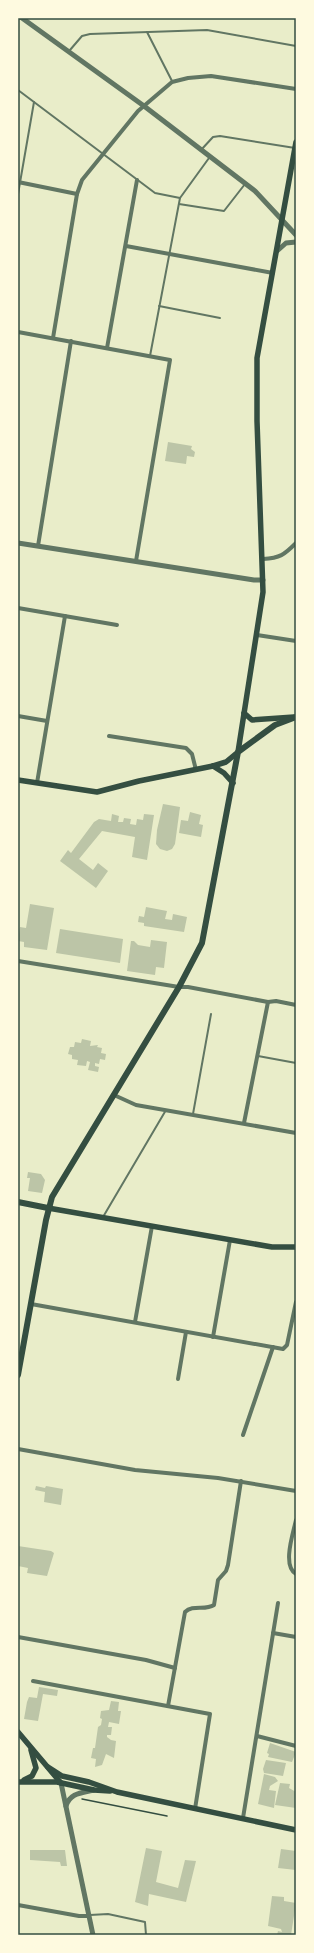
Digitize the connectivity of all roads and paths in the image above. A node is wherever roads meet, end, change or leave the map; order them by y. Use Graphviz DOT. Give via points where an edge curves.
graph roads {
  1 [pos="22,18"];
  2 [pos="147,32"];
  3 [pos="296,46"];
  4 [pos="69,51"];
  5 [pos="172,82"];
  6 [pos="296,89"];
  7 [pos="18,90"];
  8 [pos="34,102"];
  9 [pos="144,106"];
  10 [pos="296,142"];
  11 [pos="295,148"];
  12 [pos="201,151"];
  13 [pos="104,154"];
  14 [pos="210,158"];
  15 [pos="138,180"];
  16 [pos="19,182"];
  17 [pos="245,184"];
  18 [pos="18,194"];
  19 [pos="77,194"];
  20 [pos="180,198"];
  21 [pos="179,204"];
  22 [pos="282,220"];
  23 [pos="296,235"];
  24 [pos="296,242"];
  25 [pos="126,246"];
  26 [pos="277,251"];
  27 [pos="169,255"];
  28 [pos="273,274"];
  29 [pos="159,306"];
  30 [pos="220,318"];
  31 [pos="18,332"];
  32 [pos="53,338"];
  33 [pos="71,341"];
  34 [pos="107,348"];
  35 [pos="150,356"];
  36 [pos="296,543"];
  37 [pos="18,544"];
  38 [pos="38,546"];
  39 [pos="263,560"];
  40 [pos="136,561"];
  41 [pos="263,580"];
  42 [pos="18,608"];
  43 [pos="65,616"];
  44 [pos="117,625"];
  45 [pos="257,635"];
  46 [pos="296,641"];
  47 [pos="244,713"];
  48 [pos="18,716"];
  49 [pos="296,717"];
  50 [pos="47,721"];
  51 [pos="109,736"];
  52 [pos="238,752"];
  53 [pos="213,766"];
  54 [pos="196,770"];
  55 [pos="18,780"];
  56 [pos="37,783"];
  57 [pos="233,783"];
  58 [pos="18,962"];
  59 [pos="179,987"];
  60 [pos="268,1002"];
  61 [pos="296,1005"];
  62 [pos="211,1014"];
  63 [pos="257,1056"];
  64 [pos="296,1063"];
  65 [pos="114,1094"];
  66 [pos="166,1109"];
  67 [pos="193,1114"];
  68 [pos="244,1123"];
  69 [pos="296,1133"];
  70 [pos="18,1202"];
  71 [pos="48,1208"];
  72 [pos="103,1218"];
  73 [pos="152,1226"];
  74 [pos="230,1240"];
  75 [pos="296,1247"];
  76 [pos="296,1302"];
  77 [pos="31,1304"];
  78 [pos="135,1322"];
  79 [pos="186,1332"];
  80 [pos="213,1337"];
  81 [pos="273,1347"];
  82 [pos="18,1375"];
  83 [pos="178,1379"];
  84 [pos="243,1435"];
  85 [pos="18,1449"];
  86 [pos="241,1481"];
  87 [pos="296,1491"];
  88 [pos="296,1523"];
  89 [pos="296,1574"];
  90 [pos="278,1602"];
  91 [pos="273,1633"];
  92 [pos="18,1637"];
  93 [pos="296,1637"];
  94 [pos="175,1668"];
  95 [pos="33,1681"];
  96 [pos="168,1706"];
  97 [pos="18,1732"];
  98 [pos="257,1736"];
  99 [pos="29,1746"];
  100 [pos="296,1746"];
  101 [pos="48,1767"];
  102 [pos="19,1782"];
  103 [pos="61,1783"];
  104 [pos="94,1790"];
  105 [pos="117,1792"];
  106 [pos="76,1800"];
  107 [pos="66,1806"];
  108 [pos="195,1809"];
  109 [pos="167,1816"];
  110 [pos="243,1818"];
  111 [pos="296,1830"];
  112 [pos="18,1905"];
  113 [pos="88,1916"];
  114 [pos="93,1935"];
  115 [pos="146,1935"];
  1 -- 4 [label="street"];
  2 -- 3 [label="lane" via="207,30"];
  2 -- 4 [label="lane" via="90,34 82,36"];
  2 -- 5 [label="lane"];
  4 -- 9 [label="street"];
  5 -- 6 [label="street" via="211,76"];
  5 -- 9 [label="street"];
  7 -- 8 [label="lane"];
  8 -- 13 [label="lane"];
  8 -- 16 [label="lane"];
  9 -- 12 [label="street"];
  9 -- 13 [label="street"];
  10 -- 11 [label="main road"];
  11 -- 12 [label="lane" via="220,136 213,137"];
  11 -- 22 [label="main road"];
  12 -- 14 [label="street"];
  13 -- 15 [label="lane"];
  13 -- 19 [label="street" via="82,180"];
  14 -- 17 [label="street"];
  14 -- 20 [label="lane"];
  15 -- 20 [label="lane" via="155,193"];
  15 -- 25 [label="street"];
  16 -- 18 [label="lane"];
  16 -- 19 [label="street"];
  17 -- 21 [label="lane" via="224,211"];
  17 -- 22 [label="street"];
  19 -- 32 [label="street"];
  20 -- 21 [label="lane"];
  21 -- 27 [label="lane"];
  22 -- 23 [label="street"];
  22 -- 26 [label="main road"];
  24 -- 26 [label="street" via="286,243"];
  25 -- 27 [label="street"];
  25 -- 34 [label="street"];
  26 -- 28 [label="main road"];
  27 -- 28 [label="street"];
  27 -- 29 [label="lane"];
  28 -- 39 [label="main road" via="257,364"];
  29 -- 30 [label="lane"];
  29 -- 35 [label="lane"];
  31 -- 32 [label="street"];
  32 -- 33 [label="street"];
  33 -- 34 [label="street"];
  33 -- 38 [label="street"];
  34 -- 35 [label="street"];
  35 -- 40 [label="street" via="170,360"];
  36 -- 39 [label="street" via="283,555"];
  37 -- 38 [label="street"];
  38 -- 40 [label="street"];
  39 -- 41 [label="main road"];
  40 -- 41 [label="street"];
  41 -- 45 [label="main road"];
  42 -- 43 [label="street"];
  43 -- 44 [label="street"];
  43 -- 50 [label="street"];
  45 -- 46 [label="street"];
  45 -- 47 [label="main road"];
  47 -- 49 [label="main road" via="252,720"];
  47 -- 52 [label="main road"];
  48 -- 50 [label="street"];
  49 -- 52 [label="main road" via="275,724"];
  50 -- 56 [label="street"];
  51 -- 54 [label="street" via="186,748 192,754"];
  52 -- 53 [label="main road" via="226,762"];
  52 -- 57 [label="main road"];
  53 -- 54 [label="main road"];
  53 -- 57 [label="main road"];
  54 -- 56 [label="main road" via="139,780 97,792"];
  55 -- 56 [label="main road"];
  57 -- 59 [label="main road" via="204,938"];
  58 -- 59 [label="street"];
  59 -- 60 [label="street"];
  59 -- 65 [label="main road"];
  60 -- 61 [label="street"];
  60 -- 63 [label="street"];
  62 -- 67 [label="lane"];
  63 -- 64 [label="lane"];
  63 -- 68 [label="street"];
  65 -- 66 [label="street" via="136,1105"];
  65 -- 71 [label="main road" via="52,1197"];
  66 -- 67 [label="street"];
  66 -- 72 [label="lane"];
  67 -- 68 [label="street"];
  68 -- 69 [label="street"];
  70 -- 71 [label="main road"];
  71 -- 72 [label="main road"];
  71 -- 77 [label="main road"];
  72 -- 73 [label="main road"];
  73 -- 74 [label="main road"];
  73 -- 78 [label="street"];
  74 -- 75 [label="main road" via="283,1248"];
  74 -- 80 [label="street"];
  76 -- 81 [label="street" via="287,1345 284,1349"];
  77 -- 78 [label="street"];
  77 -- 82 [label="main road"];
  78 -- 79 [label="street"];
  79 -- 80 [label="street"];
  79 -- 83 [label="street"];
  80 -- 81 [label="street"];
  81 -- 84 [label="street"];
  85 -- 86 [label="street" via="135,1470"];
  86 -- 87 [label="street"];
  86 -- 94 [label="street" via="226,1571 218,1580 214,1605 210,1608 190,1608 185,1613"];
  88 -- 89 [label="street" via="288,1565"];
  90 -- 91 [label="street"];
  91 -- 93 [label="street"];
  91 -- 98 [label="street"];
  92 -- 94 [label="street" via="146,1660"];
  94 -- 96 [label="street"];
  95 -- 96 [label="street"];
  96 -- 108 [label="street" via="210,1714"];
  97 -- 99 [label="main road"];
  98 -- 100 [label="street"];
  98 -- 110 [label="street"];
  99 -- 101 [label="main road"];
  99 -- 102 [label="main road" via="36,1770 28,1779"];
  101 -- 103 [label="main road"];
  101 -- 105 [label="main road" via="62,1776 90,1782"];
  102 -- 103 [label="main road"];
  103 -- 104 [label="main road"];
  103 -- 107 [label="street"];
  104 -- 105 [label="main road"];
  104 -- 107 [label="street" via="74,1795"];
  105 -- 108 [label="main road"];
  106 -- 109 [label="path" via="82,1799"];
  107 -- 113 [label="street"];
  108 -- 110 [label="main road"];
  110 -- 111 [label="main road"];
  112 -- 113 [label="street"];
  113 -- 114 [label="street"];
  113 -- 115 [label="lane" via="108,1914 145,1922"];
}
